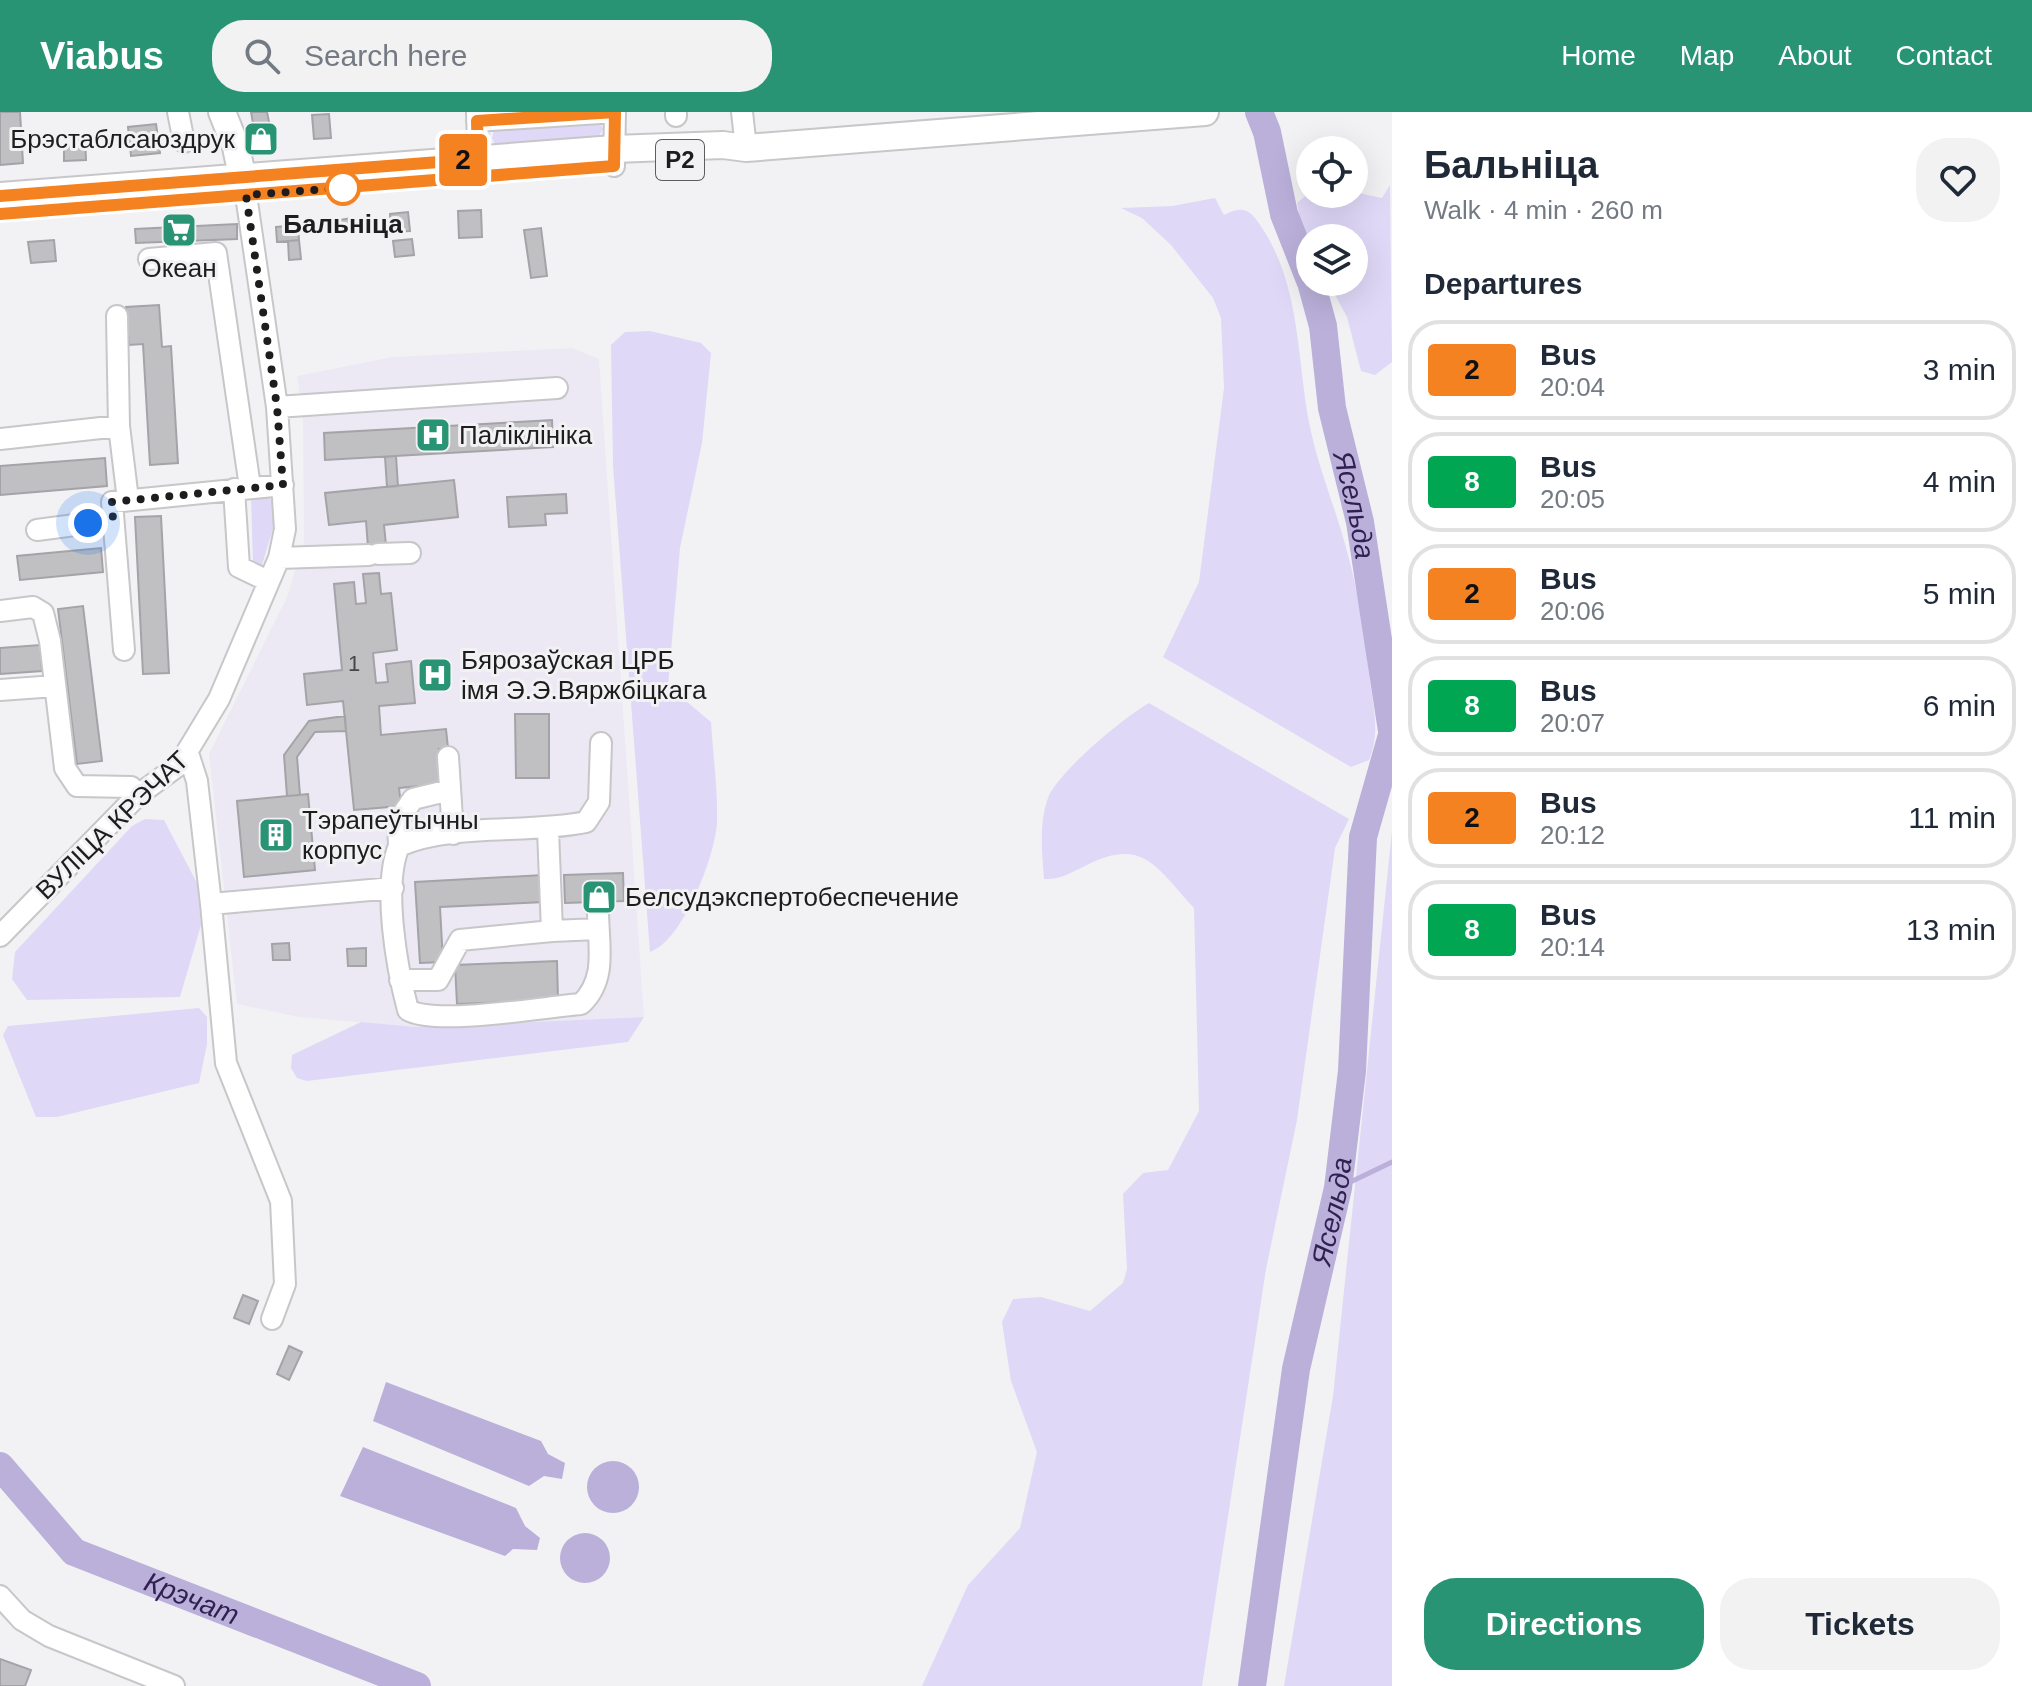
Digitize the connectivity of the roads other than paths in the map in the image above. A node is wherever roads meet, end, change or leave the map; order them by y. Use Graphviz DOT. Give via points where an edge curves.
graph roads {
  1 [pos="178,112"];
  2 [pos="222,112"];
  3 [pos="615,112"];
  4 [pos="742,112"];
  5 [pos="1205,112"];
  6 [pos="477,116"];
  7 [pos="184,142"];
  8 [pos="746,148"];
  9 [pos="614,158"];
  10 [pos="478,168"];
  11 [pos="244,187"];
  12 [pos="0,196"];
  13 [pos="0,214"];
  14 [pos="149,259"];
  15 [pos="259,283"];
  16 [pos="221,287"];
  17 [pos="117,316"];
  18 [pos="557,388"];
  19 [pos="277,407"];
  20 [pos="119,426"];
  21 [pos="0,439"];
  22 [pos="283,485"];
  23 [pos="242,488"];
  24 [pos="128,500"];
  25 [pos="113,520"];
  26 [pos="37,530"];
  27 [pos="410,553"];
  28 [pos="279,558"];
  29 [pos="268,581"];
  30 [pos="0,611"];
  31 [pos="124,650"];
  32 [pos="55,686"];
  33 [pos="0,690"];
  34 [pos="601,743"];
  35 [pos="188,753"];
  36 [pos="448,757"];
  37 [pos="450,790"];
  38 [pos="138,795"];
  39 [pos="548,830"];
  40 [pos="453,834"];
  41 [pos="399,846"];
  42 [pos="393,888"];
  43 [pos="211,904"];
  44 [pos="0,906"];
  45 [pos="17,918"];
  46 [pos="552,931"];
  47 [pos="0,936"];
  48 [pos="400,980"];
  49 [pos="272,1319"];
  50 [pos="0,1596"];
  51 [pos="174,1686"];
  1 -- 7 [label="street"];
  2 -- 11 [label="main road"];
  3 -- 6 [label="street"];
  3 -- 9 [label="street"];
  4 -- 8 [label="street"];
  5 -- 8 [label="main road, Р2"];
  6 -- 10 [label="street"];
  8 -- 9 [label="main road, Р2" via="723,156"];
  9 -- 10 [label="main road, Р2"];
  10 -- 11 [label="main road, Р2"];
  11 -- 12 [label="main road, Р2"];
  11 -- 13 [label="main road, Р2"];
  11 -- 15 [label="street, ВУЛІЦА КРЭЧАТ"];
  14 -- 16 [label="street" via="216,253"];
  15 -- 16 [label="street"];
  15 -- 19 [label="street, ВУЛІЦА КРЭЧАТ"];
  16 -- 23 [label="street"];
  17 -- 20 [label="street"];
  18 -- 19 [label="street"];
  19 -- 22 [label="street, ВУЛІЦА КРЭЧАТ"];
  20 -- 21 [label="street"];
  20 -- 24 [label="street"];
  22 -- 23 [label="street"];
  22 -- 28 [label="street, ВУЛІЦА КРЭЧАТ" via="285,529"];
  23 -- 24 [label="street"];
  23 -- 29 [label="street" via="239,567"];
  24 -- 25 [label="street" via="112,502"];
  25 -- 26 [label="street"];
  25 -- 31 [label="street"];
  27 -- 28 [label="street"];
  28 -- 29 [label="street, ВУЛІЦА КРЭЧАТ"];
  29 -- 35 [label="street, ВУЛІЦА КРЭЧАТ" via="219,699"];
  30 -- 32 [label="street" via="33,607 43,613"];
  32 -- 33 [label="street"];
  32 -- 38 [label="street" via="65,768 71,779 77,786 131,787"];
  34 -- 39 [label="street" via="599,802 586,822"];
  35 -- 38 [label="street, ВУЛІЦА КРЭЧАТ"];
  35 -- 43 [label="street" via="197,781"];
  36 -- 37 [label="street"];
  37 -- 40 [label="street"];
  37 -- 41 [label="street" via="413,799 398,821"];
  38 -- 45 [label="street, ВУЛІЦА КРЭЧАТ"];
  39 -- 40 [label="street"];
  39 -- 46 [label="street"];
  40 -- 41 [label="street" via="423,835"];
  41 -- 42 [label="street"];
  42 -- 43 [label="street"];
  42 -- 48 [label="street"];
  43 -- 49 [label="street" via="226,1063 281,1201 285,1284"];
  44 -- 45 [label="street"];
  45 -- 47 [label="street, ВУЛІЦА КРЭЧАТ"];
  46 -- 48 [label="street" via="460,940 438,980"];
  46 -- 48 [label="street" via="598,920 599,978 581,1004 418,1016 408,1010"];
  50 -- 51 [label="street" via="22,1620 49,1636"];
}
